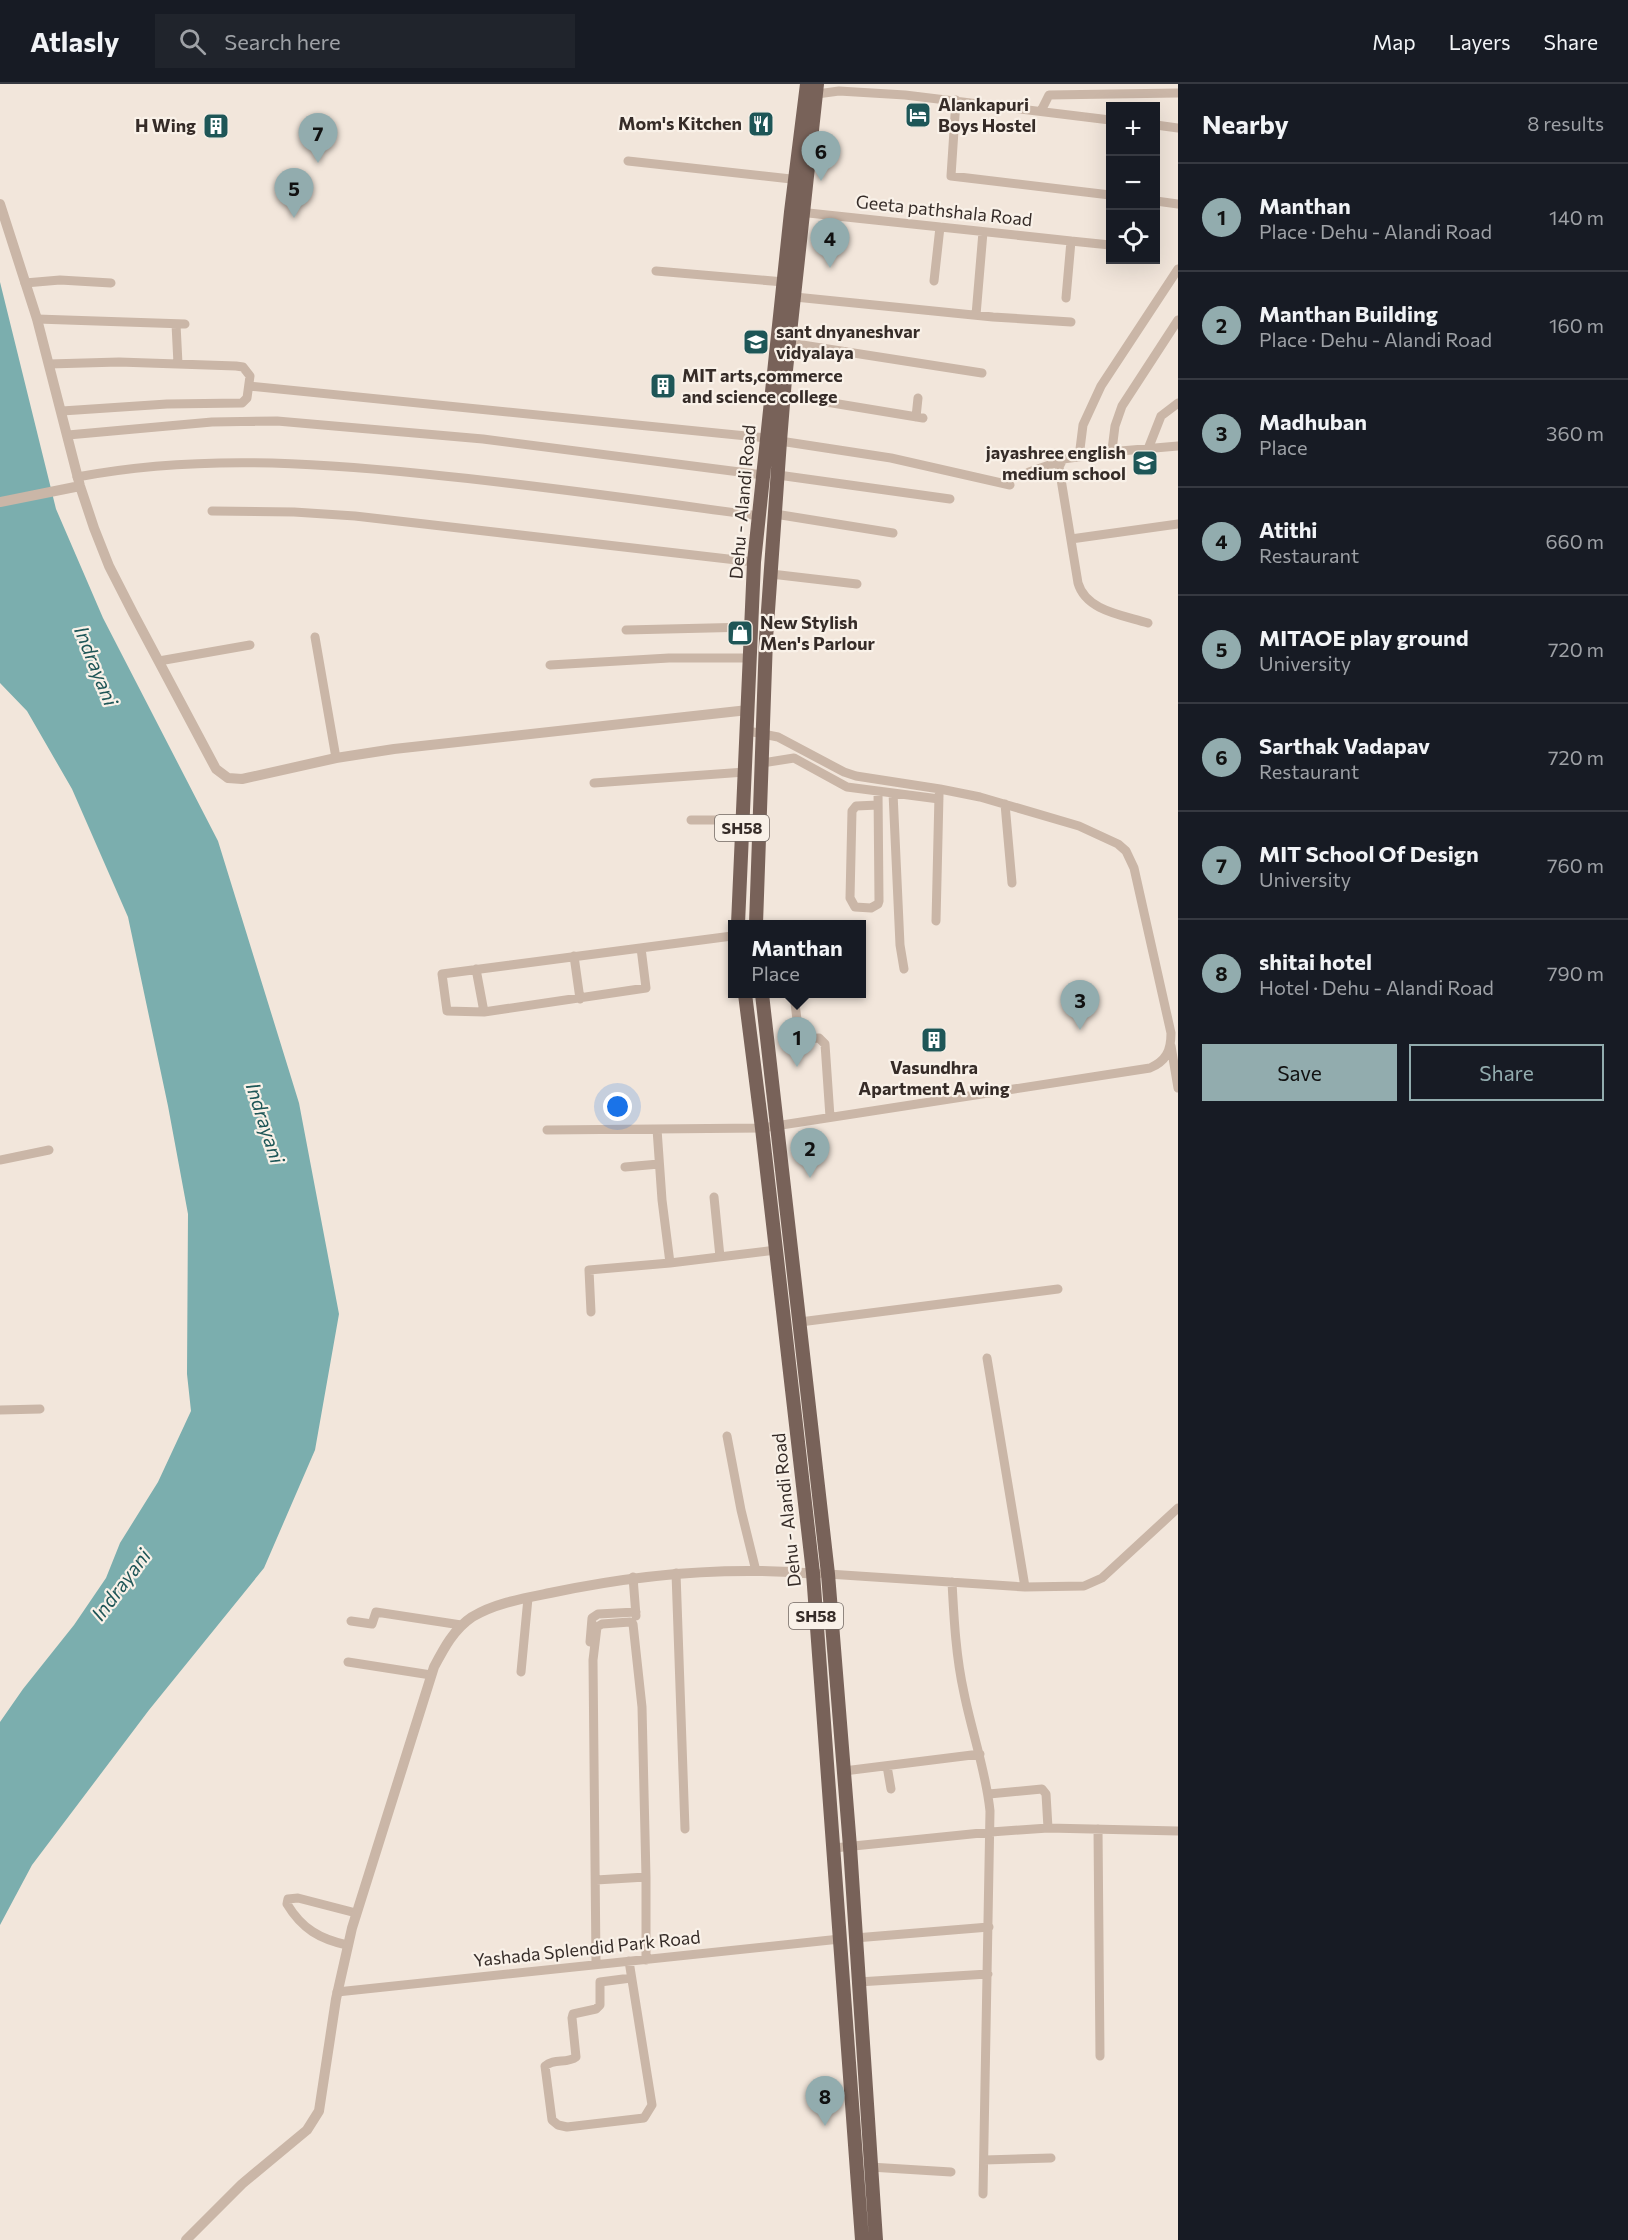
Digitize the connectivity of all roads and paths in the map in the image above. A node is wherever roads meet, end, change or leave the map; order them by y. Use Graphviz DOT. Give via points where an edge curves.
graph roads {
  1 [pos="807,84"];
  2 [pos="817,89"];
  3 [pos="1178,93"];
  4 [pos="956,100"];
  5 [pos="1041,111"];
  6 [pos="1106,119"];
  7 [pos="1160,126"];
  8 [pos="1178,128"];
  9 [pos="628,161"];
  10 [pos="802,181"];
  11 [pos="1106,195"];
  12 [pos="1160,202"];
  13 [pos="0,204"];
  14 [pos="1178,204"];
  15 [pos="798,212"];
  16 [pos="940,227"];
  17 [pos="983,232"];
  18 [pos="1071,241"];
  19 [pos="1106,245"];
  20 [pos="1178,269"];
  21 [pos="656,271"];
  22 [pos="934,280"];
  23 [pos="784,282"];
  24 [pos="25,283"];
  25 [pos="111,284"];
  26 [pos="795,297"];
  27 [pos="1066,298"];
  28 [pos="976,315"];
  29 [pos="38,319"];
  30 [pos="1178,320"];
  31 [pos="1071,322"];
  32 [pos="783,342"];
  33 [pos="49,364"];
  34 [pos="178,364"];
  35 [pos="982,373"];
  36 [pos="249,386"];
  37 [pos="784,395"];
  38 [pos="918,398"];
  39 [pos="1178,403"];
  40 [pos="62,411"];
  41 [pos="68,435"];
  42 [pos="774,439"];
  43 [pos="1178,446"];
  44 [pos="1148,448"];
  45 [pos="1109,452"];
  46 [pos="1079,456"];
  47 [pos="1061,461"];
  48 [pos="1029,471"];
  49 [pos="764,475"];
  50 [pos="778,475"];
  51 [pos="78,481"];
  52 [pos="1010,485"];
  53 [pos="950,499"];
  54 [pos="0,502"];
  55 [pos="212,511"];
  56 [pos="775,514"];
  57 [pos="759,516"];
  58 [pos="1178,524"];
  59 [pos="893,532"];
  60 [pos="1071,539"];
  61 [pos="754,562"];
  62 [pos="771,574"];
  63 [pos="856,584"];
  64 [pos="1148,623"];
  65 [pos="751,627"];
  66 [pos="626,630"];
  67 [pos="315,638"];
  68 [pos="250,645"];
  69 [pos="749,658"];
  70 [pos="159,661"];
  71 [pos="550,665"];
  72 [pos="748,710"];
  73 [pos="748,731"];
  74 [pos="764,733"];
  75 [pos="336,758"];
  76 [pos="762,763"];
  77 [pos="745,772"];
  78 [pos="594,783"];
  79 [pos="940,789"];
  80 [pos="878,791"];
  81 [pos="893,793"];
  82 [pos="939,799"];
  83 [pos="1005,804"];
  84 [pos="878,806"];
  85 [pos="691,820"];
  86 [pos="742,820"];
  87 [pos="1012,883"];
  88 [pos="738,920"];
  89 [pos="756,920"];
  90 [pos="936,921"];
  91 [pos="728,937"];
  92 [pos="641,948"];
  93 [pos="574,956"];
  94 [pos="476,969"];
  95 [pos="904,969"];
  96 [pos="746,998"];
  97 [pos="763,998"];
  98 [pos="794,998"];
  99 [pos="580,999"];
  100 [pos="484,1011"];
  101 [pos="1171,1045"];
  102 [pos="1178,1088"];
  103 [pos="830,1117"];
  104 [pos="777,1126"];
  105 [pos="762,1128"];
  106 [pos="657,1129"];
  107 [pos="547,1130"];
  108 [pos="49,1150"];
  109 [pos="0,1160"];
  110 [pos="659,1164"];
  111 [pos="625,1167"];
  112 [pos="714,1197"];
  113 [pos="776,1250"];
  114 [pos="720,1257"];
  115 [pos="670,1263"];
  116 [pos="1058,1289"];
  117 [pos="591,1312"];
  118 [pos="800,1322"];
  119 [pos="987,1358"];
  120 [pos="40,1409"];
  121 [pos="0,1410"];
  122 [pos="727,1437"];
  123 [pos="1178,1508"];
  124 [pos="756,1571"];
  125 [pos="675,1573"];
  126 [pos="813,1573"];
  127 [pos="828,1574"];
  128 [pos="633,1577"];
  129 [pos="952,1582"];
  130 [pos="1024,1587"];
  131 [pos="528,1598"];
  132 [pos="351,1621"];
  133 [pos="461,1625"];
  134 [pos="593,1660"];
  135 [pos="348,1662"];
  136 [pos="521,1672"];
  137 [pos="431,1675"];
  138 [pos="980,1754"];
  139 [pos="887,1766"];
  140 [pos="844,1771"];
  141 [pos="891,1789"];
  142 [pos="989,1794"];
  143 [pos="685,1828"];
  144 [pos="1048,1828"];
  145 [pos="1098,1829"];
  146 [pos="1178,1831"];
  147 [pos="991,1832"];
  148 [pos="850,1847"];
  149 [pos="834,1848"];
  150 [pos="646,1877"];
  151 [pos="597,1880"];
  152 [pos="357,1913"];
  153 [pos="989,1927"];
  154 [pos="855,1938"];
  155 [pos="840,1939"];
  156 [pos="348,1945"];
  157 [pos="646,1960"];
  158 [pos="629,1961"];
  159 [pos="596,1963"];
  160 [pos="988,1974"];
  161 [pos="631,1978"];
  162 [pos="858,1982"];
  163 [pos="337,1992"];
  164 [pos="1101,2056"];
  165 [pos="862,2140"];
  166 [pos="1051,2158"];
  167 [pos="984,2160"];
  168 [pos="870,2167"];
  169 [pos="951,2172"];
  170 [pos="983,2194"];
  171 [pos="186,2240"];
  172 [pos="862,2240"];
  173 [pos="876,2240"];
  1 -- 10 [label="main road, Dehu - Alandi Road / SH58"];
  2 -- 4 [label="street"];
  2 -- 10 [label="main road, Dehu - Alandi Road / SH58"];
  3 -- 5 [label="street" via="1049,95"];
  4 -- 5 [label="street"];
  4 -- 11 [label="street" via="951,176"];
  5 -- 6 [label="street"];
  7 -- 8 [label="street"];
  9 -- 10 [label="street"];
  10 -- 15 [label="main road, Dehu - Alandi Road / SH58"];
  12 -- 14 [label="street"];
  13 -- 24 [label="street"];
  15 -- 16 [label="street, Geeta pathshala Road"];
  15 -- 23 [label="main road, Dehu - Alandi Road / SH58"];
  15 -- 26 [label="main road, Dehu - Alandi Road / SH58"];
  16 -- 17 [label="street, Geeta pathshala Road"];
  16 -- 22 [label="street"];
  17 -- 18 [label="street, Geeta pathshala Road"];
  17 -- 28 [label="street"];
  18 -- 19 [label="street, Geeta pathshala Road"];
  18 -- 27 [label="street"];
  20 -- 46 [label="street" via="1101,386 1083,425"];
  21 -- 23 [label="street"];
  23 -- 32 [label="main road, Dehu - Alandi Road / SH58"];
  24 -- 25 [label="street" via="60,280"];
  24 -- 29 [label="street"];
  26 -- 28 [label="street"];
  26 -- 32 [label="main road, Dehu - Alandi Road / SH58"];
  28 -- 31 [label="street"];
  29 -- 33 [label="street"];
  29 -- 34 [label="street" via="180,324"];
  30 -- 45 [label="street" via="1122,406 1114,446"];
  32 -- 35 [label="street"];
  32 -- 37 [label="main road, Dehu - Alandi Road / SH58"];
  32 -- 42 [label="main road, Dehu - Alandi Road / SH58"];
  33 -- 34 [label="street"];
  33 -- 40 [label="street"];
  34 -- 36 [label="street" via="243,367 250,376"];
  36 -- 40 [label="street" via="248,398 242,403"];
  36 -- 42 [label="street"];
  37 -- 38 [label="street" via="919,417"];
  37 -- 42 [label="main road, Dehu - Alandi Road / SH58"];
  39 -- 44 [label="street" via="1161,416"];
  40 -- 41 [label="street"];
  41 -- 49 [label="street" via="212,422 277,421 483,439"];
  41 -- 51 [label="street"];
  42 -- 49 [label="main road, Dehu - Alandi Road / SH58"];
  42 -- 50 [label="main road, Dehu - Alandi Road / SH58"];
  42 -- 52 [label="street" via="891,458"];
  43 -- 44 [label="street"];
  44 -- 45 [label="street"];
  45 -- 46 [label="street"];
  46 -- 47 [label="street"];
  47 -- 48 [label="street"];
  47 -- 60 [label="street"];
  49 -- 57 [label="main road, Dehu - Alandi Road / SH58"];
  50 -- 53 [label="street"];
  50 -- 56 [label="main road, Dehu - Alandi Road / SH58"];
  51 -- 54 [label="street" via="67,488"];
  51 -- 57 [label="street" via="111,470 170,464 300,463 479,479"];
  51 -- 70 [label="street" via="109,566"];
  55 -- 61 [label="street" via="355,516"];
  56 -- 59 [label="street"];
  56 -- 62 [label="main road, Dehu - Alandi Road / SH58"];
  57 -- 61 [label="main road, Dehu - Alandi Road / SH58"];
  58 -- 60 [label="street"];
  60 -- 64 [label="street" via="1078,583 1085,599"];
  61 -- 65 [label="main road, Dehu - Alandi Road / SH58"];
  62 -- 63 [label="street"];
  62 -- 74 [label="main road, Dehu - Alandi Road / SH58"];
  65 -- 66 [label="street"];
  65 -- 69 [label="main road, Dehu - Alandi Road / SH58"];
  67 -- 75 [label="street"];
  68 -- 70 [label="street"];
  69 -- 71 [label="street"];
  69 -- 72 [label="main road, Dehu - Alandi Road / SH58"];
  70 -- 75 [label="street" via="216,769 228,778 242,779"];
  72 -- 73 [label="main road, Dehu - Alandi Road / SH58"];
  72 -- 75 [label="street"];
  73 -- 74 [label="street"];
  73 -- 77 [label="main road, Dehu - Alandi Road / SH58"];
  74 -- 76 [label="main road, Dehu - Alandi Road / SH58"];
  74 -- 79 [label="street" via="850,774"];
  76 -- 80 [label="street" via="794,758 839,784"];
  76 -- 89 [label="main road, Dehu - Alandi Road / SH58"];
  77 -- 78 [label="street"];
  77 -- 86 [label="main road, Dehu - Alandi Road / SH58"];
  79 -- 82 [label="street"];
  79 -- 83 [label="street"];
  80 -- 81 [label="street"];
  80 -- 84 [label="street"];
  81 -- 82 [label="street"];
  81 -- 95 [label="street"];
  82 -- 90 [label="street"];
  83 -- 87 [label="street"];
  83 -- 101 [label="street" via="1079,825 1126,851 1146,919"];
  84 -- 84 [label="street" via="856,806 852,812 850,898 855,907 871,908 879,901"];
  85 -- 86 [label="street"];
  86 -- 88 [label="main road, Dehu - Alandi Road / SH58"];
  91 -- 92 [label="street"];
  92 -- 93 [label="street"];
  92 -- 99 [label="street" via="646,988"];
  93 -- 94 [label="street"];
  93 -- 99 [label="street"];
  94 -- 100 [label="street"];
  94 -- 100 [label="street" via="442,974 447,1011"];
  96 -- 105 [label="main road, Dehu - Alandi Road / SH58"];
  97 -- 104 [label="main road, Dehu - Alandi Road / SH58"];
  98 -- 103 [label="street" via="799,1036 819,1038 825,1044"];
  99 -- 100 [label="street"];
  101 -- 102 [label="street"];
  101 -- 103 [label="street" via="1161,1063 1150,1068"];
  103 -- 104 [label="street"];
  104 -- 105 [label="street"];
  104 -- 118 [label="main road, Dehu - Alandi Road / SH58"];
  105 -- 106 [label="street"];
  105 -- 113 [label="main road, Dehu - Alandi Road / SH58"];
  106 -- 107 [label="street"];
  106 -- 110 [label="street"];
  108 -- 109 [label="street"];
  110 -- 111 [label="street"];
  110 -- 115 [label="street"];
  112 -- 114 [label="street"];
  113 -- 114 [label="street"];
  113 -- 126 [label="main road, Dehu - Alandi Road / SH58"];
  114 -- 115 [label="street"];
  115 -- 117 [label="street" via="589,1270"];
  116 -- 118 [label="street"];
  118 -- 127 [label="main road, Dehu - Alandi Road / SH58"];
  119 -- 130 [label="street"];
  120 -- 121 [label="street"];
  122 -- 124 [label="street"];
  123 -- 130 [label="street" via="1102,1578 1077,1587"];
  124 -- 125 [label="street"];
  124 -- 126 [label="street"];
  125 -- 128 [label="street"];
  125 -- 143 [label="street"];
  126 -- 127 [label="street"];
  126 -- 149 [label="main road, Dehu - Alandi Road / SH58"];
  127 -- 129 [label="street"];
  127 -- 140 [label="main road, Dehu - Alandi Road / SH58"];
  128 -- 131 [label="street"];
  128 -- 134 [label="street" via="636,1614 598,1614 592,1618"];
  129 -- 130 [label="street"];
  129 -- 138 [label="street" via="960,1669"];
  131 -- 133 [label="street" via="488,1609"];
  131 -- 136 [label="street"];
  132 -- 133 [label="street" via="372,1624 376,1612"];
  133 -- 137 [label="street" via="447,1642"];
  134 -- 150 [label="street" via="597,1628 602,1624 633,1624 642,1707"];
  134 -- 151 [label="street"];
  135 -- 137 [label="street"];
  137 -- 152 [label="street"];
  138 -- 139 [label="street"];
  138 -- 142 [label="street"];
  139 -- 140 [label="street"];
  139 -- 141 [label="street"];
  140 -- 148 [label="main road, Dehu - Alandi Road / SH58"];
  142 -- 144 [label="street" via="1042,1789 1046,1794"];
  142 -- 147 [label="street"];
  144 -- 145 [label="street"];
  144 -- 147 [label="street"];
  145 -- 146 [label="street"];
  145 -- 164 [label="street"];
  147 -- 148 [label="street"];
  147 -- 153 [label="street"];
  148 -- 149 [label="street"];
  148 -- 154 [label="main road, Dehu - Alandi Road / SH58"];
  149 -- 155 [label="main road, Dehu - Alandi Road / SH58"];
  150 -- 151 [label="street"];
  150 -- 157 [label="street"];
  151 -- 159 [label="street"];
  152 -- 156 [label="street"];
  152 -- 156 [label="street" via="288,1899 295,1917 306,1928"];
  153 -- 154 [label="street"];
  153 -- 160 [label="street"];
  154 -- 162 [label="main road, Dehu - Alandi Road / SH58"];
  155 -- 157 [label="street, Yashada Splendid Park Road"];
  155 -- 165 [label="main road, Dehu - Alandi Road / SH58"];
  156 -- 163 [label="street"];
  157 -- 158 [label="street, Yashada Splendid Park Road"];
  158 -- 159 [label="street, Yashada Splendid Park Road"];
  158 -- 161 [label="street"];
  159 -- 163 [label="street, Yashada Splendid Park Road"];
  160 -- 162 [label="street"];
  160 -- 167 [label="street"];
  161 -- 161 [label="street" via="652,2105 644,2118 558,2125 552,2120 545,2066 576,2056 573,2014 597,2009 600,1982"];
  162 -- 165 [label="main road, Dehu - Alandi Road / SH58"];
  163 -- 171 [label="street" via="322,2099 315,2121 242,2184"];
  165 -- 168 [label="main road, Dehu - Alandi Road / SH58"];
  165 -- 172 [label="main road, Dehu - Alandi Road / SH58"];
  166 -- 167 [label="street"];
  167 -- 170 [label="street"];
  168 -- 169 [label="street"];
  168 -- 173 [label="main road, Dehu - Alandi Road / SH58"];
}
